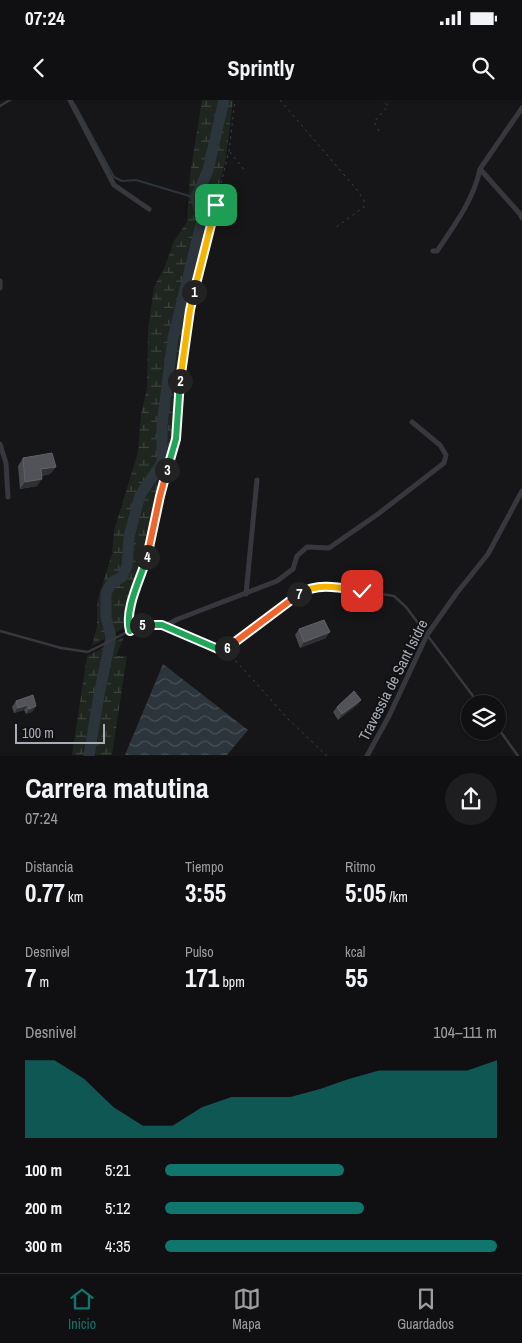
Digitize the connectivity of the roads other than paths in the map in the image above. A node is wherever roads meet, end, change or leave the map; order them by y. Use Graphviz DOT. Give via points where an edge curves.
graph roads {
  1 [pos="10,100"];
  2 [pos="70,100"];
  3 [pos="0,106"];
  4 [pos="522,108"];
  5 [pos="480,169"];
  6 [pos="149,209"];
  7 [pos="522,218"];
  8 [pos="433,251"];
  9 [pos="0,281"];
  10 [pos="0,288"];
  11 [pos="412,422"];
  12 [pos="0,444"];
  13 [pos="257,480"];
  14 [pos="522,491"];
  15 [pos="8,497"];
  16 [pos="246,594"];
  17 [pos="165,626"];
  18 [pos="0,631"];
  19 [pos="427,636"];
  20 [pos="472,695"];
  21 [pos="506,739"];
  22 [pos="367,756"];
  23 [pos="518,756"];
  1 -- 3 [label="lane"];
  2 -- 6 [label="street" via="114,184"];
  4 -- 5 [label="street"];
  5 -- 7 [label="street"];
  5 -- 8 [label="street" via="463,211 437,251"];
  9 -- 10 [label="street"];
  11 -- 16 [label="street" via="440,445 446,455 444,463 329,548 307,546 296,556 292,569 277,581"];
  12 -- 15 [label="street" via="6,463"];
  13 -- 16 [label="street"];
  14 -- 19 [label="street, Travessia de Sant Isidre" via="488,554"];
  16 -- 17 [label="street"];
  17 -- 18 [label="lane" via="143,624 88,652"];
  17 -- 19 [label="lane" via="218,649 228,648 303,592 328,586 394,596"];
  19 -- 20 [label="lane"];
  19 -- 22 [label="street, Travessia de Sant Isidre"];
  21 -- 23 [label="lane"];
}
